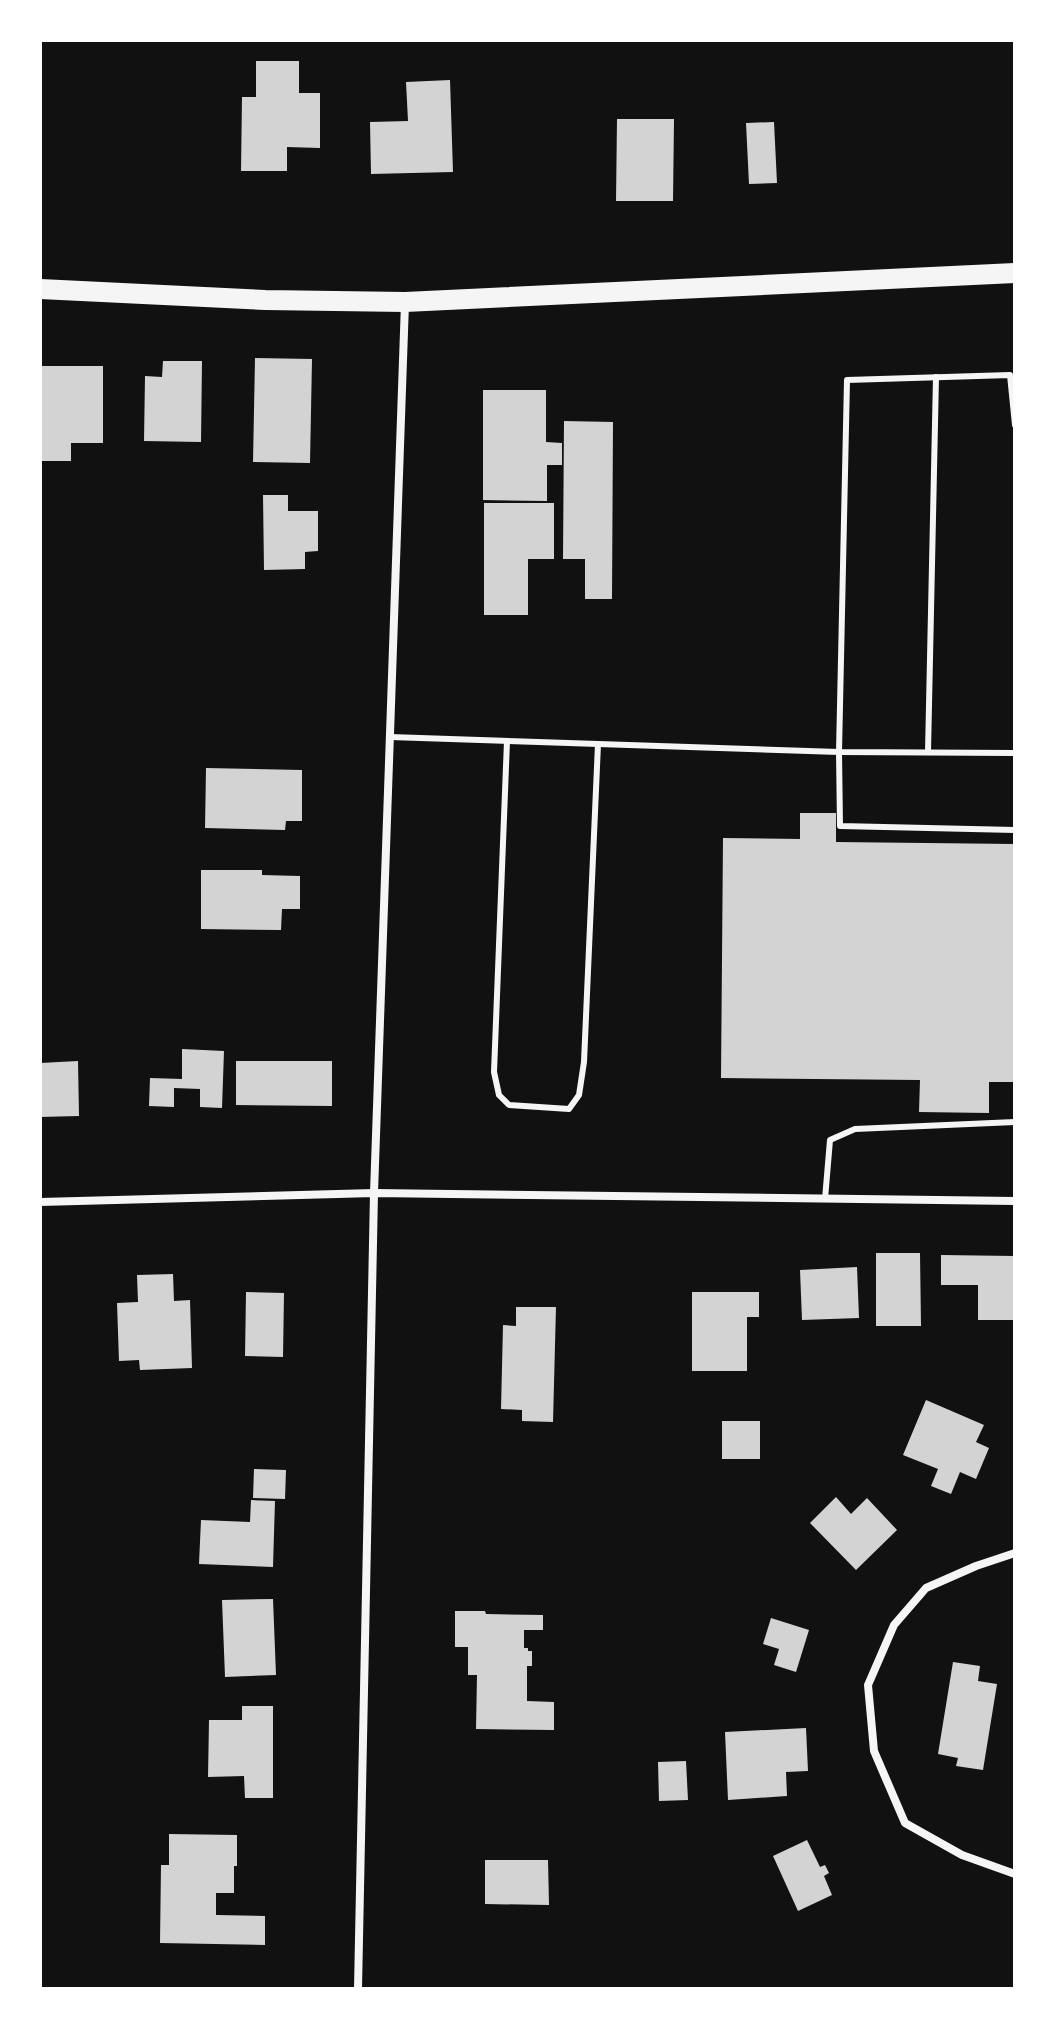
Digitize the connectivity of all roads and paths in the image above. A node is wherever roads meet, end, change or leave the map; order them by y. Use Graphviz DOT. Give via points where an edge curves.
graph roads {
  1 [pos="1015,273"];
  2 [pos="40,289"];
  3 [pos="405,302"];
  4 [pos="936,377"];
  5 [pos="1015,425"];
  6 [pos="390,737"];
  7 [pos="507,741"];
  8 [pos="598,744"];
  9 [pos="839,752"];
  10 [pos="928,752"];
  11 [pos="1015,753"];
  12 [pos="1015,830"];
  13 [pos="1015,1122"];
  14 [pos="374,1193"];
  15 [pos="825,1199"];
  16 [pos="1015,1201"];
  17 [pos="40,1202"];
  18 [pos="1015,1553"];
  19 [pos="1015,1874"];
  20 [pos="358,1989"];
  1 -- 3 [label="main road"];
  2 -- 3 [label="main road"];
  3 -- 6 [label="street"];
  4 -- 5 [label="lane" via="1010,375"];
  4 -- 9 [label="lane" via="847,380"];
  4 -- 10 [label="lane"];
  6 -- 7 [label="lane"];
  6 -- 14 [label="street"];
  7 -- 8 [label="lane"];
  7 -- 8 [label="lane" via="494,1072 499,1095 509,1105 569,1109 579,1095 584,1062"];
  8 -- 9 [label="lane"];
  9 -- 10 [label="lane"];
  9 -- 12 [label="lane" via="840,826"];
  10 -- 11 [label="lane"];
  13 -- 15 [label="lane" via="855,1129 830,1140"];
  14 -- 15 [label="street"];
  14 -- 17 [label="street"];
  14 -- 20 [label="street"];
  15 -- 16 [label="street"];
  18 -- 19 [label="street" via="926,1588 894,1625 868,1685 874,1751 905,1823 962,1855"];
}
